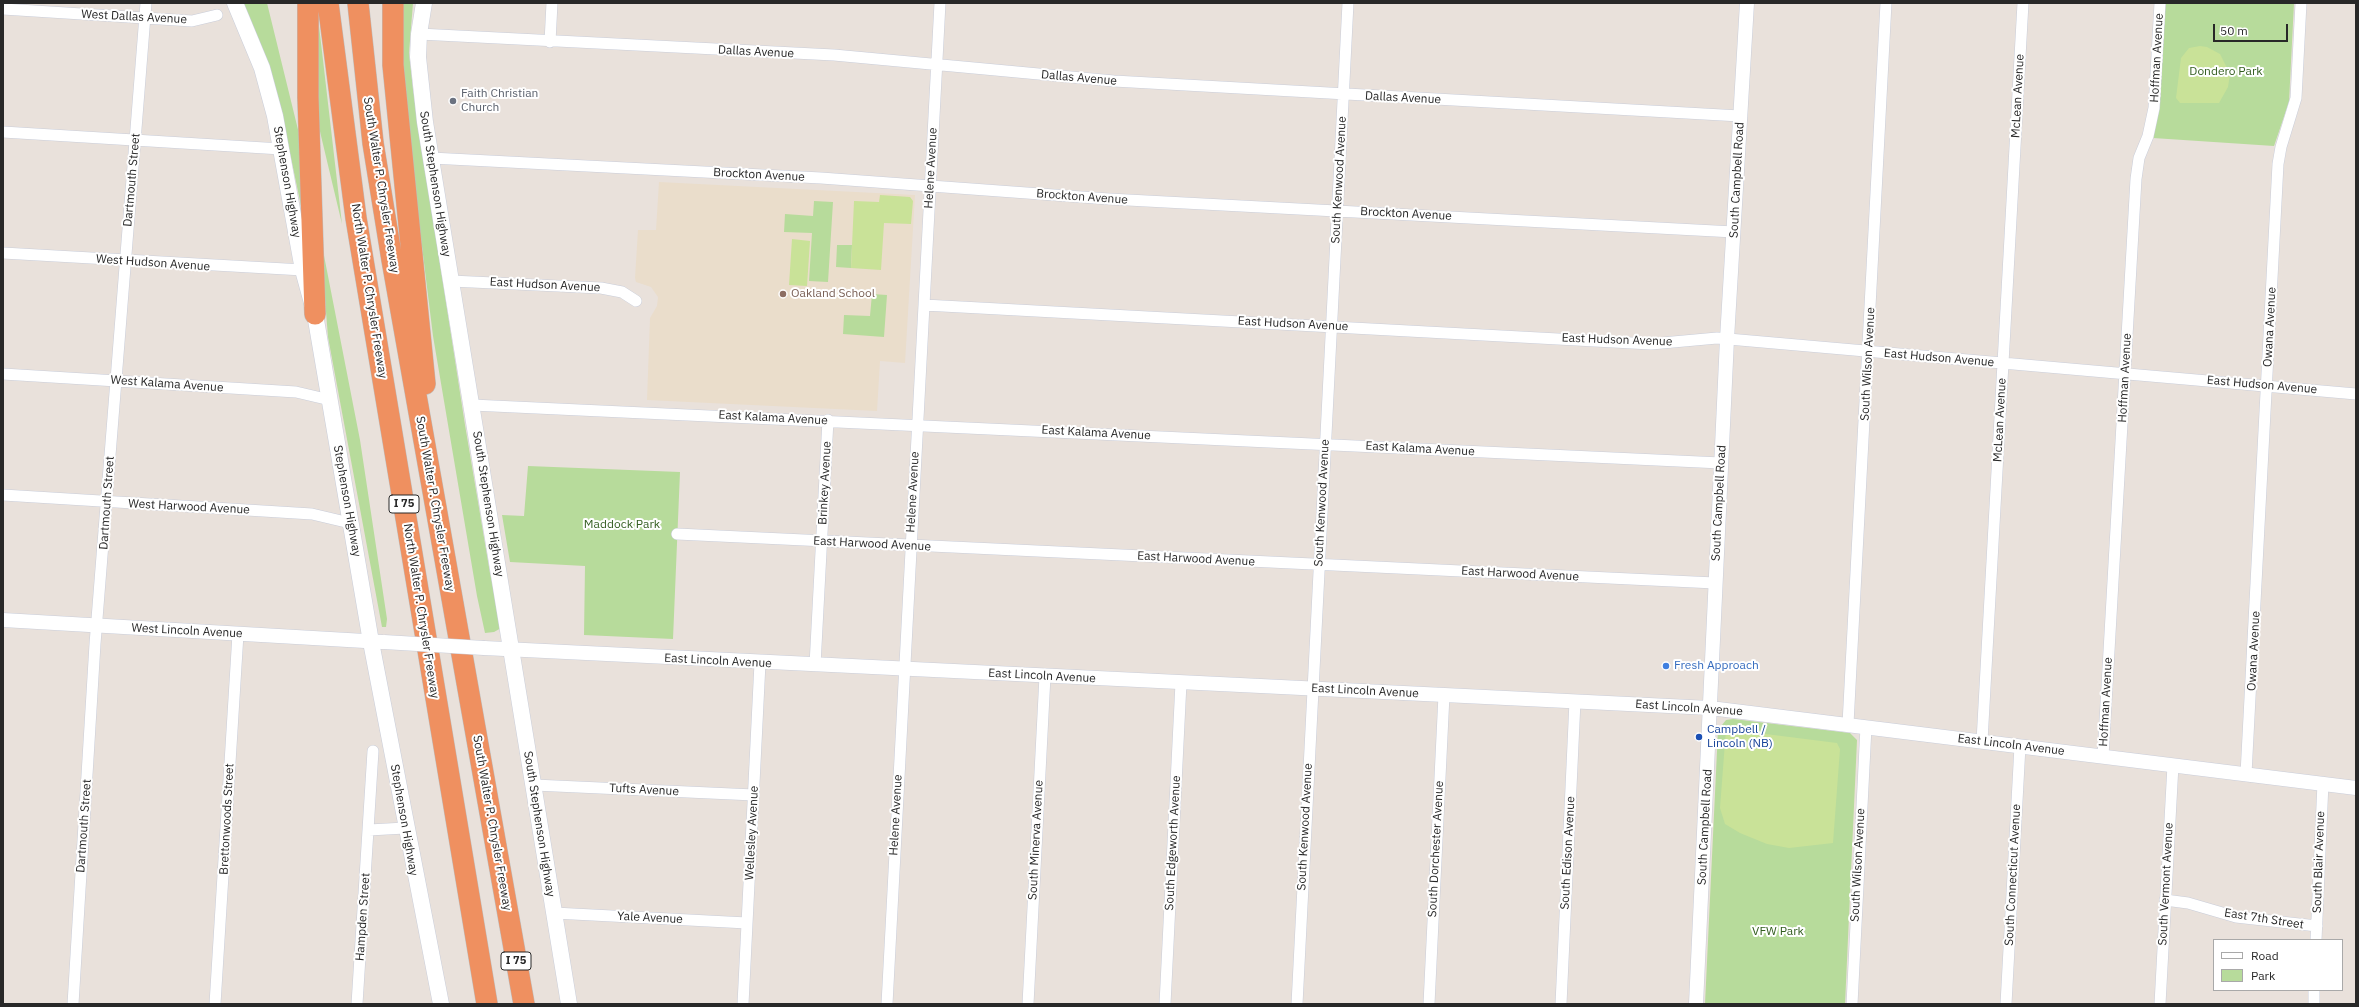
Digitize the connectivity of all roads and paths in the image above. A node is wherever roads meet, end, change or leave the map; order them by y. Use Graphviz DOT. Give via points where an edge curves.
graph roads {
  1 [pos="146,3"];
  2 [pos="235,3"];
  3 [pos="308,3"];
  4 [pos="328,3"];
  5 [pos="358,3"];
  6 [pos="393,3"];
  7 [pos="424,3"];
  8 [pos="552,3"];
  9 [pos="940,3"];
  10 [pos="1348,3"];
  11 [pos="1747,3"];
  12 [pos="1886,3"];
  13 [pos="2023,3"];
  14 [pos="2160,3"];
  15 [pos="2301,3"];
  16 [pos="3,9"];
  17 [pos="217,15"];
  18 [pos="145,18"];
  19 [pos="419,34"];
  20 [pos="550,42"];
  21 [pos="936,65"];
  22 [pos="1343,95"];
  23 [pos="1740,116"];
  24 [pos="3,132"];
  25 [pos="135,140"];
  26 [pos="281,149"];
  27 [pos="431,158"];
  28 [pos="930,186"];
  29 [pos="1337,211"];
  30 [pos="1734,232"];
  31 [pos="3,253"];
  32 [pos="125,261"];
  33 [pos="303,270"];
  34 [pos="452,282"];
  35 [pos="636,301"];
  36 [pos="924,305"];
  37 [pos="315,314"];
  38 [pos="1331,326"];
  39 [pos="1727,339"];
  40 [pos="1868,352"];
  41 [pos="2003,364"];
  42 [pos="3,374"];
  43 [pos="2125,374"];
  44 [pos="116,381"];
  45 [pos="2267,385"];
  46 [pos="2356,394"];
  47 [pos="330,400"];
  48 [pos="472,405"];
  49 [pos="828,420"];
  50 [pos="917,424"];
  51 [pos="1325,444"];
  52 [pos="1721,463"];
  53 [pos="429,467"];
  54 [pos="3,496"];
  55 [pos="106,502"];
  56 [pos="350,523"];
  57 [pos="677,534"];
  58 [pos="822,542"];
  59 [pos="911,545"];
  60 [pos="1319,565"];
  61 [pos="1715,583"];
  62 [pos="3,620"];
  63 [pos="97,626"];
  64 [pos="238,634"];
  65 [pos="377,642"];
  66 [pos="512,650"];
  67 [pos="760,663"];
  68 [pos="815,665"];
  69 [pos="904,669"];
  70 [pos="1045,676"];
  71 [pos="1181,683"];
  72 [pos="1312,689"];
  73 [pos="1444,695"];
  74 [pos="1576,702"];
  75 [pos="1710,708"];
  76 [pos="1848,724"];
  77 [pos="1866,727"];
  78 [pos="1982,741"];
  79 [pos="2020,746"];
  80 [pos="373,751"];
  81 [pos="2103,756"];
  82 [pos="2172,765"];
  83 [pos="2246,774"];
  84 [pos="2323,783"];
  85 [pos="534,785"];
  86 [pos="2356,788"];
  87 [pos="754,795"];
  88 [pos="406,828"];
  89 [pos="369,830"];
  90 [pos="2165,900"];
  91 [pos="554,913"];
  92 [pos="747,923"];
  93 [pos="2317,926"];
  94 [pos="2316,939"];
  95 [pos="2314,991"];
  96 [pos="73,1004"];
  97 [pos="215,1004"];
  98 [pos="357,1004"];
  99 [pos="440,1004"];
  100 [pos="487,1004"];
  101 [pos="524,1004"];
  102 [pos="569,1004"];
  103 [pos="743,1004"];
  104 [pos="887,1004"];
  105 [pos="1028,1004"];
  106 [pos="1165,1004"];
  107 [pos="1297,1004"];
  108 [pos="1429,1004"];
  109 [pos="1561,1004"];
  110 [pos="1696,1004"];
  111 [pos="1852,1004"];
  112 [pos="2006,1004"];
  113 [pos="2160,1004"];
  114 [pos="2314,1004"];
  1 -- 18 [label="street, Dartmouth Street"];
  2 -- 26 [label="main road, Stephenson Highway" via="262,68"];
  3 -- 37 [label="highway" via="308,97"];
  4 -- 100 [label="highway, North Walter P. Chrysler Freeway / I 75" via="356,218"];
  5 -- 53 [label="highway, South Walter P. Chrysler Freeway / I 75" via="373,143"];
  6 -- 53 [label="highway" via="394,64 424,362"];
  7 -- 19 [label="main road, South Stephenson Highway"];
  8 -- 20 [label="street"];
  9 -- 21 [label="street, Helene Avenue"];
  10 -- 22 [label="street, South Kenwood Avenue"];
  11 -- 23 [label="street, South Campbell Road"];
  12 -- 40 [label="street, South Wilson Avenue"];
  13 -- 41 [label="street, McLean Avenue"];
  14 -- 43 [label="street, Hoffman Avenue" via="2154,108 2137,168"];
  15 -- 45 [label="street, Owana Avenue" via="2296,98 2278,164"];
  16 -- 18 [label="street, West Dallas Avenue"];
  17 -- 18 [label="street, West Dallas Avenue" via="192,21"];
  18 -- 25 [label="street, Dartmouth Street"];
  19 -- 20 [label="street, Dallas Avenue"];
  19 -- 27 [label="main road, South Stephenson Highway" via="419,79"];
  20 -- 21 [label="street, Dallas Avenue" via="834,55"];
  21 -- 22 [label="street, Dallas Avenue" via="1114,81"];
  21 -- 28 [label="street, Helene Avenue"];
  22 -- 23 [label="street, Dallas Avenue"];
  22 -- 29 [label="street, South Kenwood Avenue"];
  23 -- 30 [label="street, South Campbell Road"];
  24 -- 25 [label="street"];
  25 -- 26 [label="street"];
  25 -- 32 [label="street, Dartmouth Street"];
  26 -- 33 [label="main road, Stephenson Highway"];
  27 -- 28 [label="street, Brockton Avenue"];
  27 -- 34 [label="main road, South Stephenson Highway"];
  28 -- 29 [label="street, Brockton Avenue" via="1109,199"];
  28 -- 36 [label="street, Helene Avenue"];
  29 -- 30 [label="street, Brockton Avenue"];
  29 -- 38 [label="street, South Kenwood Avenue"];
  30 -- 39 [label="street, South Campbell Road"];
  31 -- 32 [label="street, West Hudson Avenue"];
  32 -- 33 [label="street, West Hudson Avenue"];
  32 -- 44 [label="street, Dartmouth Street"];
  33 -- 37 [label="main road, Stephenson Highway"];
  34 -- 35 [label="street, East Hudson Avenue" via="601,288 622,292"];
  34 -- 48 [label="main road, South Stephenson Highway"];
  36 -- 38 [label="street, East Hudson Avenue"];
  36 -- 50 [label="street, Helene Avenue"];
  37 -- 47 [label="main road, Stephenson Highway"];
  38 -- 39 [label="street, East Hudson Avenue" via="1651,344"];
  38 -- 51 [label="street, South Kenwood Avenue"];
  39 -- 40 [label="street, East Hudson Avenue"];
  39 -- 52 [label="street, South Campbell Road"];
  40 -- 41 [label="street, East Hudson Avenue"];
  40 -- 76 [label="street, South Wilson Avenue"];
  41 -- 43 [label="street, East Hudson Avenue"];
  41 -- 78 [label="street, McLean Avenue"];
  42 -- 44 [label="street, West Kalama Avenue"];
  43 -- 45 [label="street, East Hudson Avenue"];
  43 -- 81 [label="street, Hoffman Avenue"];
  44 -- 47 [label="street, West Kalama Avenue" via="296,392"];
  44 -- 55 [label="street, Dartmouth Street"];
  45 -- 46 [label="street, East Hudson Avenue"];
  45 -- 83 [label="street, Owana Avenue"];
  47 -- 56 [label="main road, Stephenson Highway"];
  48 -- 49 [label="street, East Kalama Avenue"];
  48 -- 66 [label="main road, South Stephenson Highway"];
  49 -- 50 [label="street, East Kalama Avenue"];
  49 -- 58 [label="street, Brinkey Avenue"];
  50 -- 51 [label="street, East Kalama Avenue"];
  50 -- 59 [label="street, Helene Avenue"];
  51 -- 52 [label="street, East Kalama Avenue"];
  51 -- 60 [label="street, South Kenwood Avenue"];
  52 -- 61 [label="street, South Campbell Road"];
  53 -- 101 [label="highway, South Walter P. Chrysler Freeway / I 75"];
  54 -- 55 [label="street, West Harwood Avenue"];
  55 -- 56 [label="street, West Harwood Avenue" via="312,514"];
  55 -- 63 [label="street, Dartmouth Street"];
  56 -- 65 [label="main road, Stephenson Highway"];
  57 -- 58 [label="street, East Harwood Avenue"];
  58 -- 59 [label="street, East Harwood Avenue"];
  58 -- 68 [label="street, Brinkey Avenue"];
  59 -- 60 [label="street, East Harwood Avenue"];
  59 -- 69 [label="street, Helene Avenue"];
  60 -- 61 [label="street, East Harwood Avenue"];
  60 -- 72 [label="street, South Kenwood Avenue"];
  61 -- 75 [label="street, South Campbell Road"];
  62 -- 63 [label="street, West Lincoln Avenue"];
  63 -- 64 [label="street, West Lincoln Avenue"];
  63 -- 96 [label="street, Dartmouth Street"];
  64 -- 65 [label="street, West Lincoln Avenue"];
  64 -- 97 [label="street, Brettonwoods Street"];
  65 -- 66 [label="street, East Lincoln Avenue, bridge"];
  65 -- 88 [label="main road, Stephenson Highway"];
  66 -- 67 [label="street, East Lincoln Avenue"];
  66 -- 85 [label="main road, South Stephenson Highway"];
  67 -- 68 [label="street, East Lincoln Avenue"];
  67 -- 87 [label="street, Wellesley Avenue"];
  68 -- 69 [label="street, East Lincoln Avenue"];
  69 -- 70 [label="street, East Lincoln Avenue"];
  69 -- 104 [label="street, Helene Avenue"];
  70 -- 71 [label="street, East Lincoln Avenue"];
  70 -- 105 [label="street, South Minerva Avenue"];
  71 -- 72 [label="street, East Lincoln Avenue"];
  71 -- 106 [label="street, South Edgeworth Avenue"];
  72 -- 73 [label="street, East Lincoln Avenue"];
  72 -- 107 [label="street, South Kenwood Avenue"];
  73 -- 74 [label="street, East Lincoln Avenue"];
  73 -- 108 [label="street, South Dorchester Avenue"];
  74 -- 75 [label="street, East Lincoln Avenue"];
  74 -- 109 [label="street, South Edison Avenue"];
  75 -- 76 [label="street, East Lincoln Avenue"];
  75 -- 110 [label="street, South Campbell Road"];
  76 -- 77 [label="street, East Lincoln Avenue"];
  77 -- 78 [label="street, East Lincoln Avenue"];
  77 -- 111 [label="street, South Wilson Avenue"];
  78 -- 79 [label="street, East Lincoln Avenue"];
  79 -- 81 [label="street, East Lincoln Avenue"];
  79 -- 112 [label="street, South Connecticut Avenue"];
  80 -- 89 [label="street, Hampden Street"];
  81 -- 82 [label="street, East Lincoln Avenue"];
  82 -- 83 [label="street, East Lincoln Avenue"];
  82 -- 90 [label="street, South Vermont Avenue"];
  83 -- 84 [label="street, East Lincoln Avenue"];
  84 -- 86 [label="street, East Lincoln Avenue"];
  84 -- 93 [label="street, South Blair Avenue"];
  85 -- 87 [label="street, Tufts Avenue"];
  85 -- 91 [label="main road, South Stephenson Highway"];
  87 -- 92 [label="street, Wellesley Avenue"];
  88 -- 89 [label="street"];
  88 -- 99 [label="main road, Stephenson Highway"];
  89 -- 98 [label="street, Hampden Street"];
  90 -- 93 [label="street, East 7th Street" via="2188,903 2236,917"];
  90 -- 113 [label="street, South Vermont Avenue"];
  91 -- 92 [label="street, Yale Avenue"];
  91 -- 102 [label="main road, South Stephenson Highway"];
  92 -- 103 [label="street, Wellesley Avenue"];
  93 -- 94 [label="street, South Blair Avenue"];
  95 -- 114 [label="street"];
}
